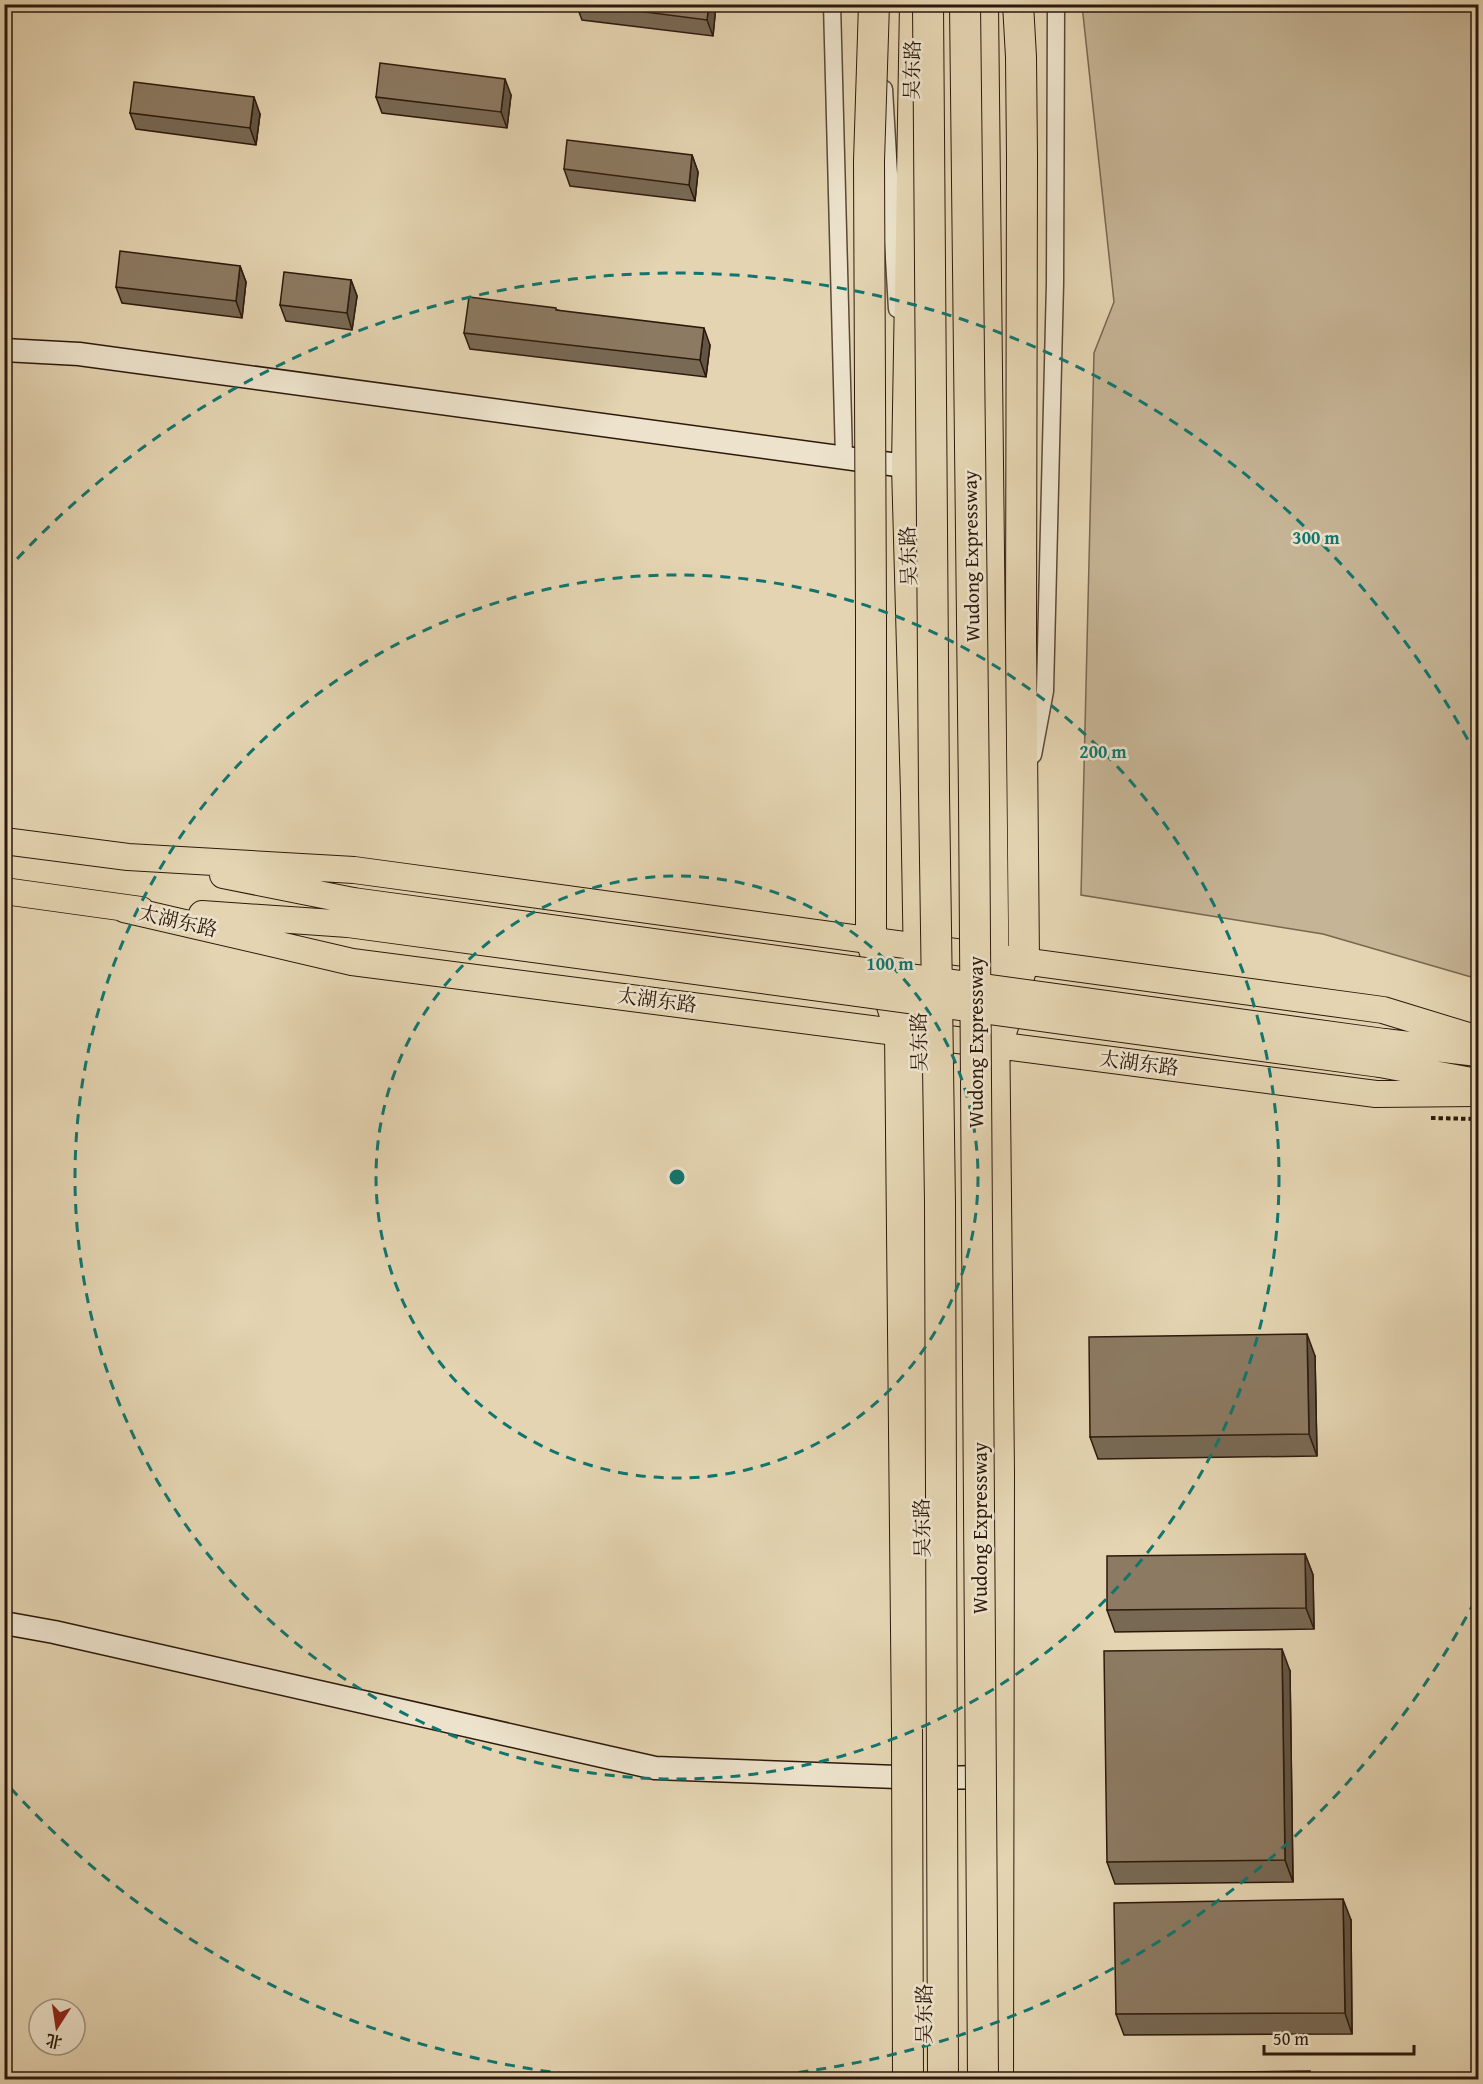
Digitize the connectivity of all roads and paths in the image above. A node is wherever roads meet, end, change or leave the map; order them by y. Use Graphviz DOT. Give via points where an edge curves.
graph roads {
  1 [pos="832,4"];
  2 [pos="874,4"];
  3 [pos="883,4"];
  4 [pos="913,4"];
  5 [pos="928,4"];
  6 [pos="965,4"];
  7 [pos="985,4"];
  8 [pos="1018,4"];
  9 [pos="1056,4"];
  10 [pos="4,350"];
  11 [pos="844,458"];
  12 [pos="905,466"];
  13 [pos="1023,815"];
  14 [pos="4,841"];
  15 [pos="128,856"];
  16 [pos="4,891"];
  17 [pos="124,909"];
  18 [pos="351,913"];
  19 [pos="871,940"];
  20 [pos="917,946"];
  21 [pos="1010,960"];
  22 [pos="909,1033"];
  23 [pos="1479,1039"];
  24 [pos="997,1045"];
  25 [pos="1479,1053"];
  26 [pos="1479,1082"];
  27 [pos="1479,1093"];
  28 [pos="4,1623"];
  29 [pos="999,1776"];
  30 [pos="924,1778"];
  31 [pos="908,2079"];
  32 [pos="924,2079"];
  33 [pos="943,2079"];
  34 [pos="983,2079"];
  35 [pos="1000,2079"];
  1 -- 11 [label="street"];
  2 -- 19 [label="highway, bridge" via="869,161"];
  3 -- 12 [label="street"];
  4 -- 12 [label="main road, 吴东路"];
  5 -- 33 [label="highway, Wudong Expressway, bridge" via="940,1227"];
  6 -- 34 [label="highway, Wudong Expressway, bridge" via="981,1475"];
  7 -- 21 [label="main road"];
  8 -- 13 [label="highway" via="1022,157"];
  9 -- 13 [label="street" via="1055,283 1045,691"];
  10 -- 11 [label="street" via="79,354"];
  11 -- 12 [label="street"];
  12 -- 20 [label="main road, 吴东路"];
  13 -- 21 [label="highway"];
  14 -- 15 [label="main road"];
  15 -- 18 [label="main road, 太湖东路"];
  15 -- 19 [label="main road" via="354,870"];
  16 -- 17 [label="main road"];
  17 -- 18 [label="main road, 太湖东路"];
  17 -- 22 [label="main road, 太湖东路" via="352,962"];
  18 -- 25 [label="main road, 太湖东路, bridge"];
  18 -- 26 [label="main road, 太湖东路, bridge" via="1380,1064"];
  19 -- 20 [label="main road"];
  19 -- 22 [label="highway"];
  20 -- 21 [label="main road"];
  20 -- 22 [label="main road, 吴东路"];
  21 -- 23 [label="main road" via="1383,1010"];
  21 -- 24 [label="highway"];
  22 -- 24 [label="main road, 太湖东路"];
  22 -- 30 [label="main road, 吴东路"];
  22 -- 31 [label="highway, bridge"];
  24 -- 27 [label="main road, 太湖东路" via="1376,1094"];
  24 -- 29 [label="main road"];
  28 -- 30 [label="street" via="655,1768"];
  29 -- 30 [label="street"];
  29 -- 35 [label="main road"];
  30 -- 32 [label="main road, 吴东路"];
}
